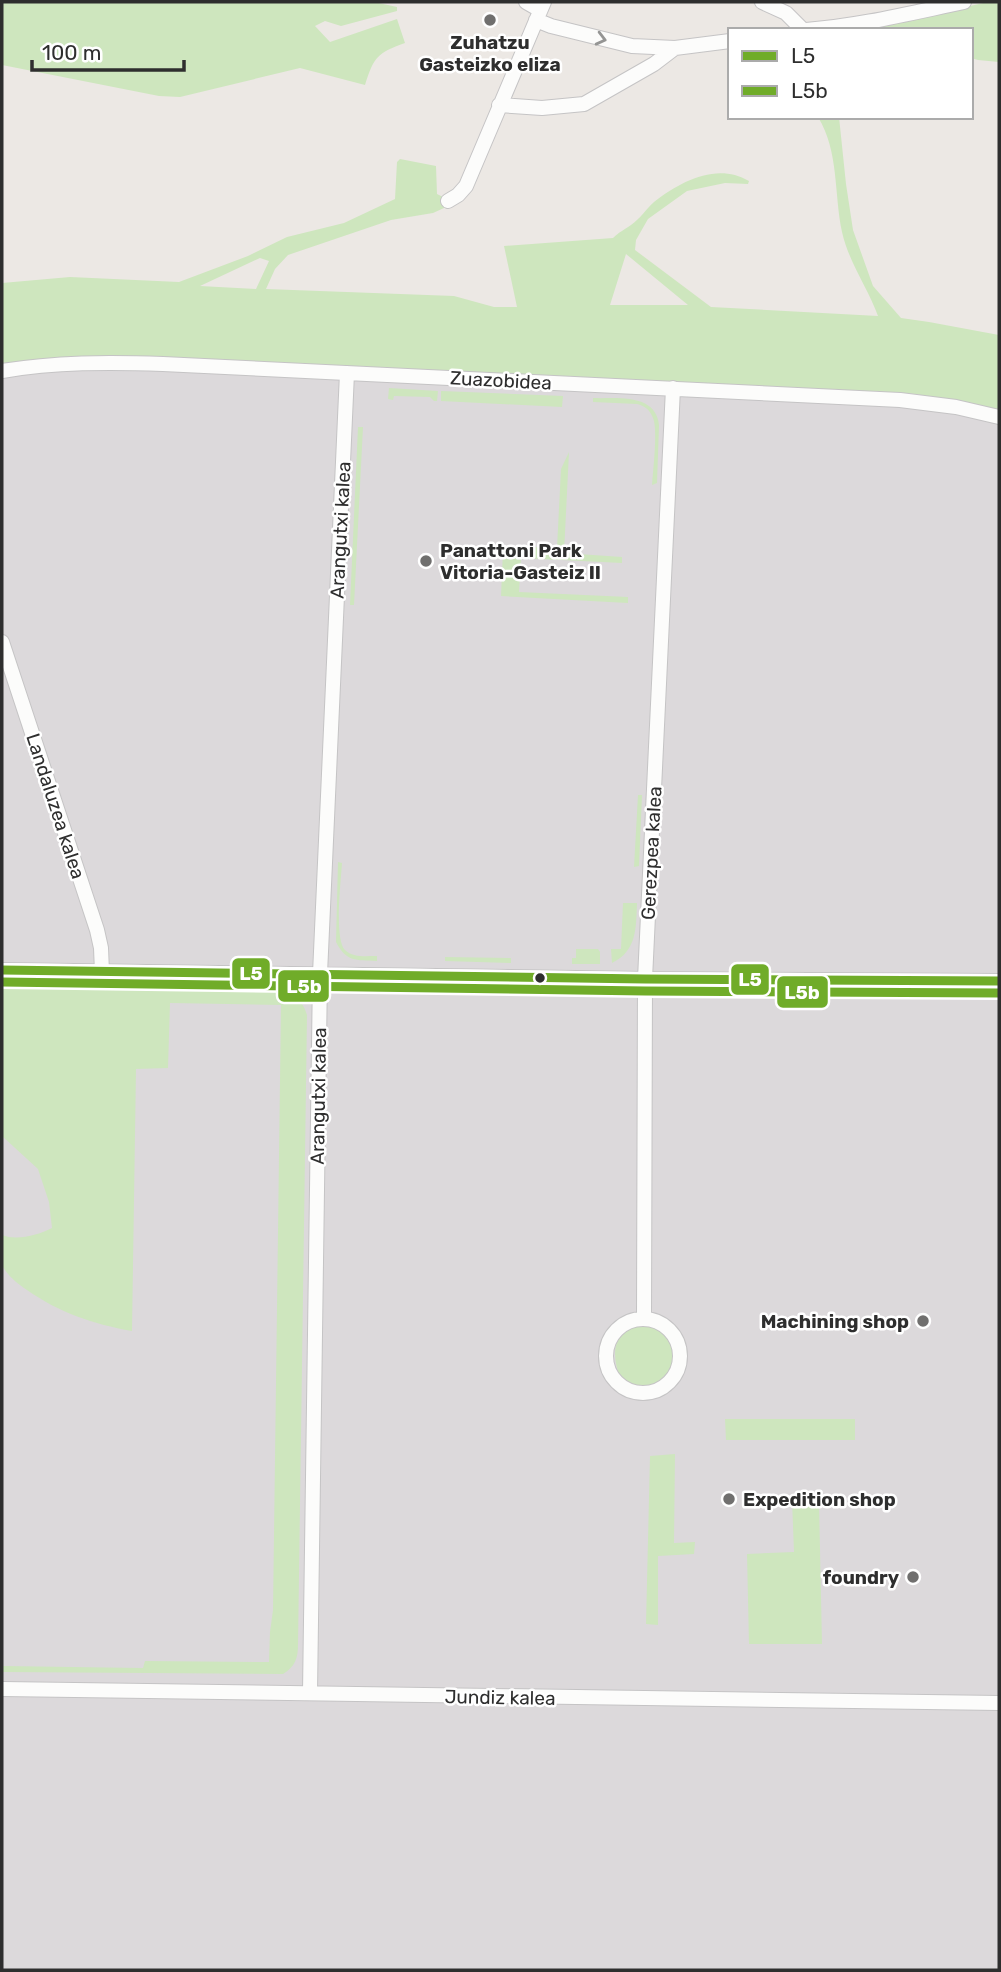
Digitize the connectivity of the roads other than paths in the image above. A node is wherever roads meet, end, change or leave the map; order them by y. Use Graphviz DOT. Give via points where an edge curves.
graph roads {
  1 [pos="526,2"];
  2 [pos="762,2"];
  3 [pos="964,2"];
  4 [pos="540,11"];
  5 [pos="802,28"];
  6 [pos="830,28"];
  7 [pos="728,41"];
  8 [pos="675,48"];
  9 [pos="499,105"];
  10 [pos="448,201"];
  11 [pos="2,371"];
  12 [pos="347,373"];
  13 [pos="673,388"];
  14 [pos="999,417"];
  15 [pos="2,642"];
  16 [pos="2,970"];
  17 [pos="102,972"];
  18 [pos="320,974"];
  19 [pos="645,979"];
  20 [pos="999,981"];
  21 [pos="644,1318"];
  22 [pos="2,1689"];
  23 [pos="310,1693"];
  24 [pos="999,1703"];
  1 -- 4 [label="street"];
  2 -- 5 [label="street" via="786,13"];
  3 -- 6 [label="street"];
  4 -- 8 [label="street, one-way" via="564,30 632,47"];
  4 -- 9 [label="street"];
  7 -- 8 [label="street"];
  8 -- 9 [label="street" via="584,104 542,108"];
  9 -- 10 [label="street" via="466,186"];
  11 -- 12 [label="street, Zuazobidea" via="104,362"];
  12 -- 13 [label="street, Zuazobidea"];
  12 -- 18 [label="street, Arangutxi kalea"];
  13 -- 14 [label="street, Zuazobidea" via="900,400"];
  13 -- 19 [label="street, Gerezpea kalea"];
  15 -- 17 [label="street, Landaluzea kalea" via="97,930"];
  16 -- 17 [label="street"];
  17 -- 18 [label="street"];
  18 -- 19 [label="street"];
  18 -- 23 [label="street, Arangutxi kalea"];
  19 -- 20 [label="street"];
  19 -- 21 [label="street, Gerezpea kalea"];
  21 -- 21 [label="street" via="618,1328 606,1352 613,1378 636,1393 663,1388 673,1379 681,1353 669,1328"];
  22 -- 23 [label="street, Jundiz kalea"];
  23 -- 24 [label="street, Jundiz kalea"];
}
